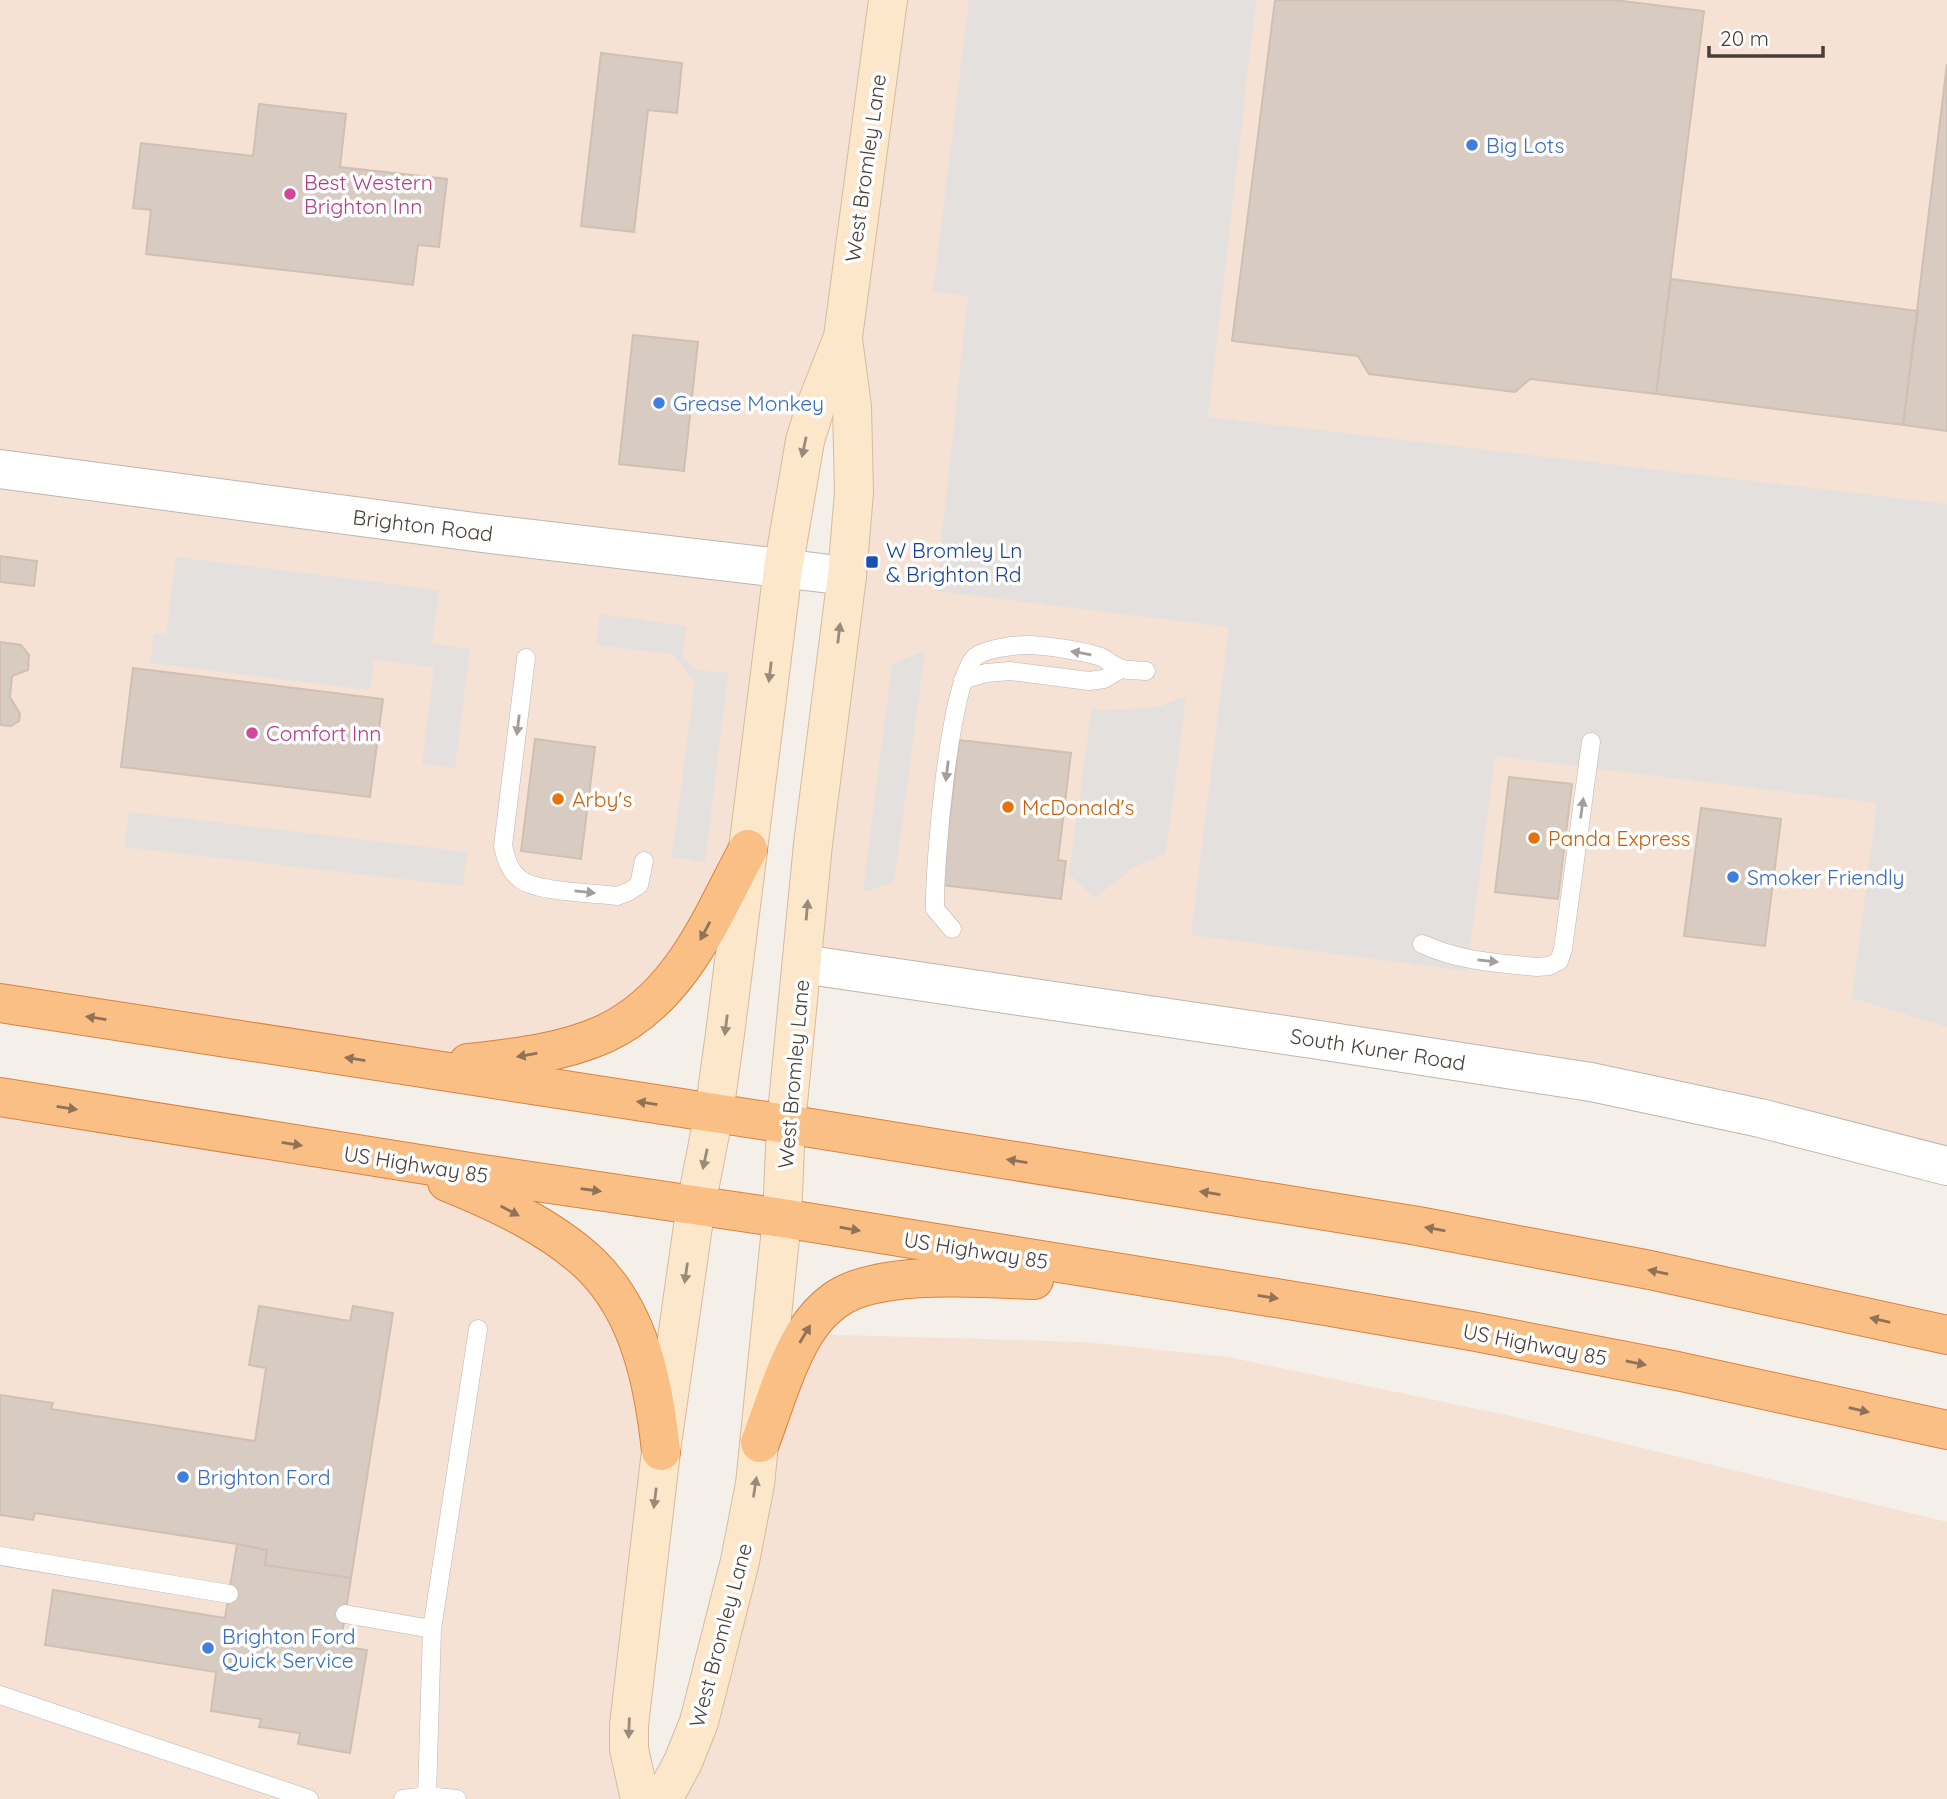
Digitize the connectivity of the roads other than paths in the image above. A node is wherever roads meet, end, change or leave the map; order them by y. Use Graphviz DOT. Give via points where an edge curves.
graph roads {
  1 [pos="888,0"];
  2 [pos="843,337"];
  3 [pos="0,469"];
  4 [pos="783,569"];
  5 [pos="847,576"];
  6 [pos="526,657"];
  7 [pos="1121,669"];
  8 [pos="1146,671"];
  9 [pos="963,680"];
  10 [pos="1591,742"];
  11 [pos="748,849"];
  12 [pos="644,861"];
  13 [pos="952,929"];
  14 [pos="1422,944"];
  15 [pos="802,964"];
  16 [pos="0,1003"];
  17 [pos="423,1069"];
  18 [pos="0,1097"];
  19 [pos="714,1113"];
  20 [pos="786,1124"];
  21 [pos="379,1158"];
  22 [pos="1947,1166"];
  23 [pos="695,1205"];
  24 [pos="782,1218"];
  25 [pos="1218,1289"];
  26 [pos="478,1329"];
  27 [pos="1947,1335"];
  28 [pos="1947,1430"];
  29 [pos="761,1443"];
  30 [pos="661,1451"];
  31 [pos="0,1556"];
  32 [pos="229,1594"];
  33 [pos="345,1614"];
  34 [pos="432,1629"];
  35 [pos="0,1695"];
  36 [pos="427,1796"];
  37 [pos="309,1799"];
  38 [pos="403,1799"];
  39 [pos="457,1799"];
  40 [pos="640,1799"];
  41 [pos="663,1799"];
  1 -- 2 [label="main road, West Bromley Lane"];
  2 -- 4 [label="main road, West Bromley Lane, one-way" via="805,441"];
  2 -- 5 [label="main road, West Bromley Lane" via="855,447"];
  3 -- 4 [label="street, Brighton Road"];
  4 -- 5 [label="street, Brighton Road"];
  4 -- 11 [label="main road, West Bromley Lane, one-way"];
  15 -- 5 [label="main road, West Bromley Lane, one-way"];
  6 -- 12 [label="lane, one-way" via="503,846 509,866 518,879 531,886 617,896 639,885"];
  7 -- 8 [label="lane"];
  7 -- 9 [label="lane" via="1104,680 1010,671"];
  7 -- 9 [label="lane, one-way" via="1089,654 1028,645 977,655"];
  9 -- 13 [label="lane, one-way" via="935,875 935,909"];
  14 -- 10 [label="lane, one-way" via="1464,959 1537,967 1559,961"];
  11 -- 17 [label="highway, one-way" via="678,973 654,1001 626,1022 561,1048"];
  11 -- 19 [label="main road, West Bromley Lane, one-way"];
  15 -- 20 [label="main road, West Bromley Lane"];
  15 -- 22 [label="street, South Kuner Road" via="1591,1082 1771,1120"];
  17 -- 16 [label="highway, one-way"];
  19 -- 17 [label="highway, one-way"];
  18 -- 21 [label="highway, US Highway 85, one-way"];
  19 -- 20 [label="highway"];
  19 -- 23 [label="main road, West Bromley Lane, one-way"];
  20 -- 24 [label="main road, West Bromley Lane"];
  27 -- 20 [label="highway, one-way" via="1494,1240"];
  21 -- 23 [label="highway, US Highway 85, one-way"];
  21 -- 30 [label="highway, one-way" via="433,1176 507,1210 591,1265 636,1335 653,1391"];
  23 -- 24 [label="highway, US Highway 85"];
  23 -- 30 [label="main road, West Bromley Lane, one-way"];
  24 -- 25 [label="highway, US Highway 85, one-way"];
  24 -- 29 [label="main road, West Bromley Lane"];
  25 -- 28 [label="highway, US Highway 85, one-way" via="1576,1351"];
  29 -- 25 [label="highway, one-way" via="805,1334 834,1300 848,1293 935,1278"];
  26 -- 34 [label="lane"];
  41 -- 29 [label="main road, West Bromley Lane, one-way" via="699,1722 747,1531"];
  30 -- 40 [label="main road, West Bromley Lane, one-way" via="628,1725"];
  31 -- 32 [label="lane"];
  33 -- 34 [label="lane"];
  34 -- 36 [label="lane"];
  35 -- 37 [label="lane"];
  36 -- 38 [label="lane"];
  36 -- 39 [label="lane"];
}
